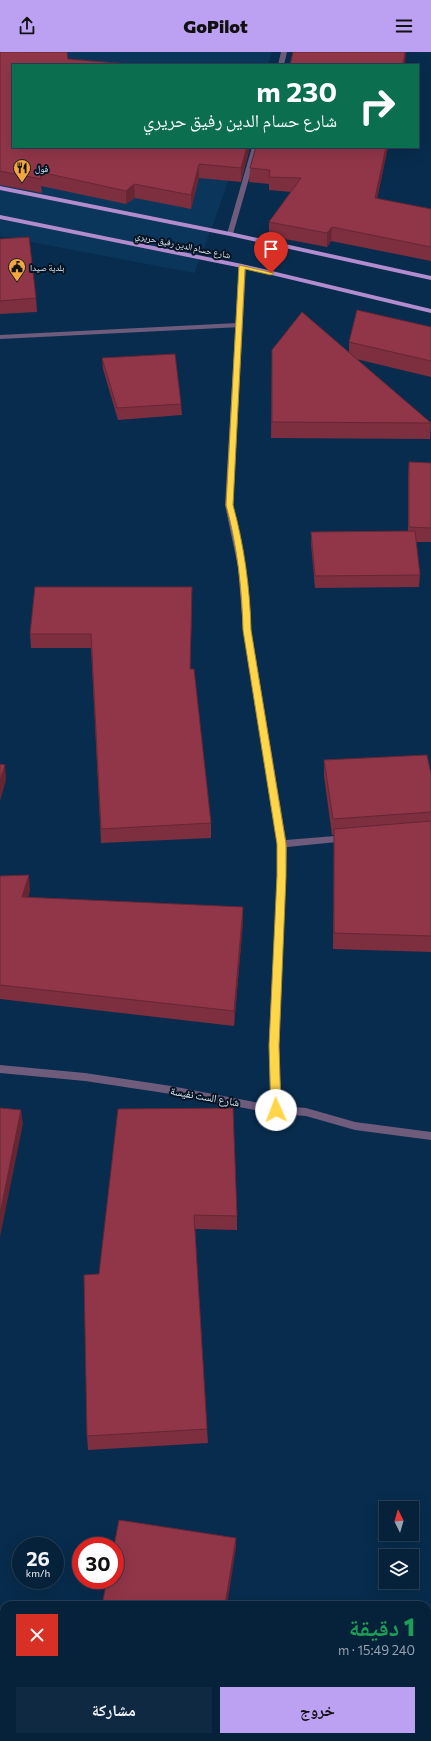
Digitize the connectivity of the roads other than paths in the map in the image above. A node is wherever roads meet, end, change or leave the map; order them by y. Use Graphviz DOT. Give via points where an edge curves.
graph roads {
  1 [pos="284,52"];
  2 [pos="281,64"];
  3 [pos="255,148"];
  4 [pos="0,188"];
  5 [pos="0,217"];
  6 [pos="230,234"];
  7 [pos="242,266"];
  8 [pos="431,278"];
  9 [pos="431,311"];
  10 [pos="238,325"];
  11 [pos="0,337"];
  12 [pos="357,838"];
  13 [pos="282,844"];
  14 [pos="0,1069"];
  15 [pos="276,1110"];
  16 [pos="431,1136"];
  1 -- 2 [label="street"];
  3 -- 6 [label="street"];
  4 -- 6 [label="main road, شارع حسام الدين رفيق حريري"];
  5 -- 7 [label="main road, شارع حسام الدين رفيق حريري"];
  6 -- 8 [label="main road, شارع حسام الدين رفيق حريري"];
  7 -- 9 [label="main road, شارع حسام الدين رفيق حريري"];
  7 -- 10 [label="street"];
  10 -- 11 [label="street"];
  10 -- 13 [label="street" via="229,505 235,526 246,602 247,630"];
  12 -- 13 [label="street"];
  13 -- 15 [label="street" via="274,1046"];
  14 -- 15 [label="street, شارع الست نفيسة" via="93,1078"];
  15 -- 16 [label="street, شارع الست نفيسة" via="306,1112 355,1126"];
}
